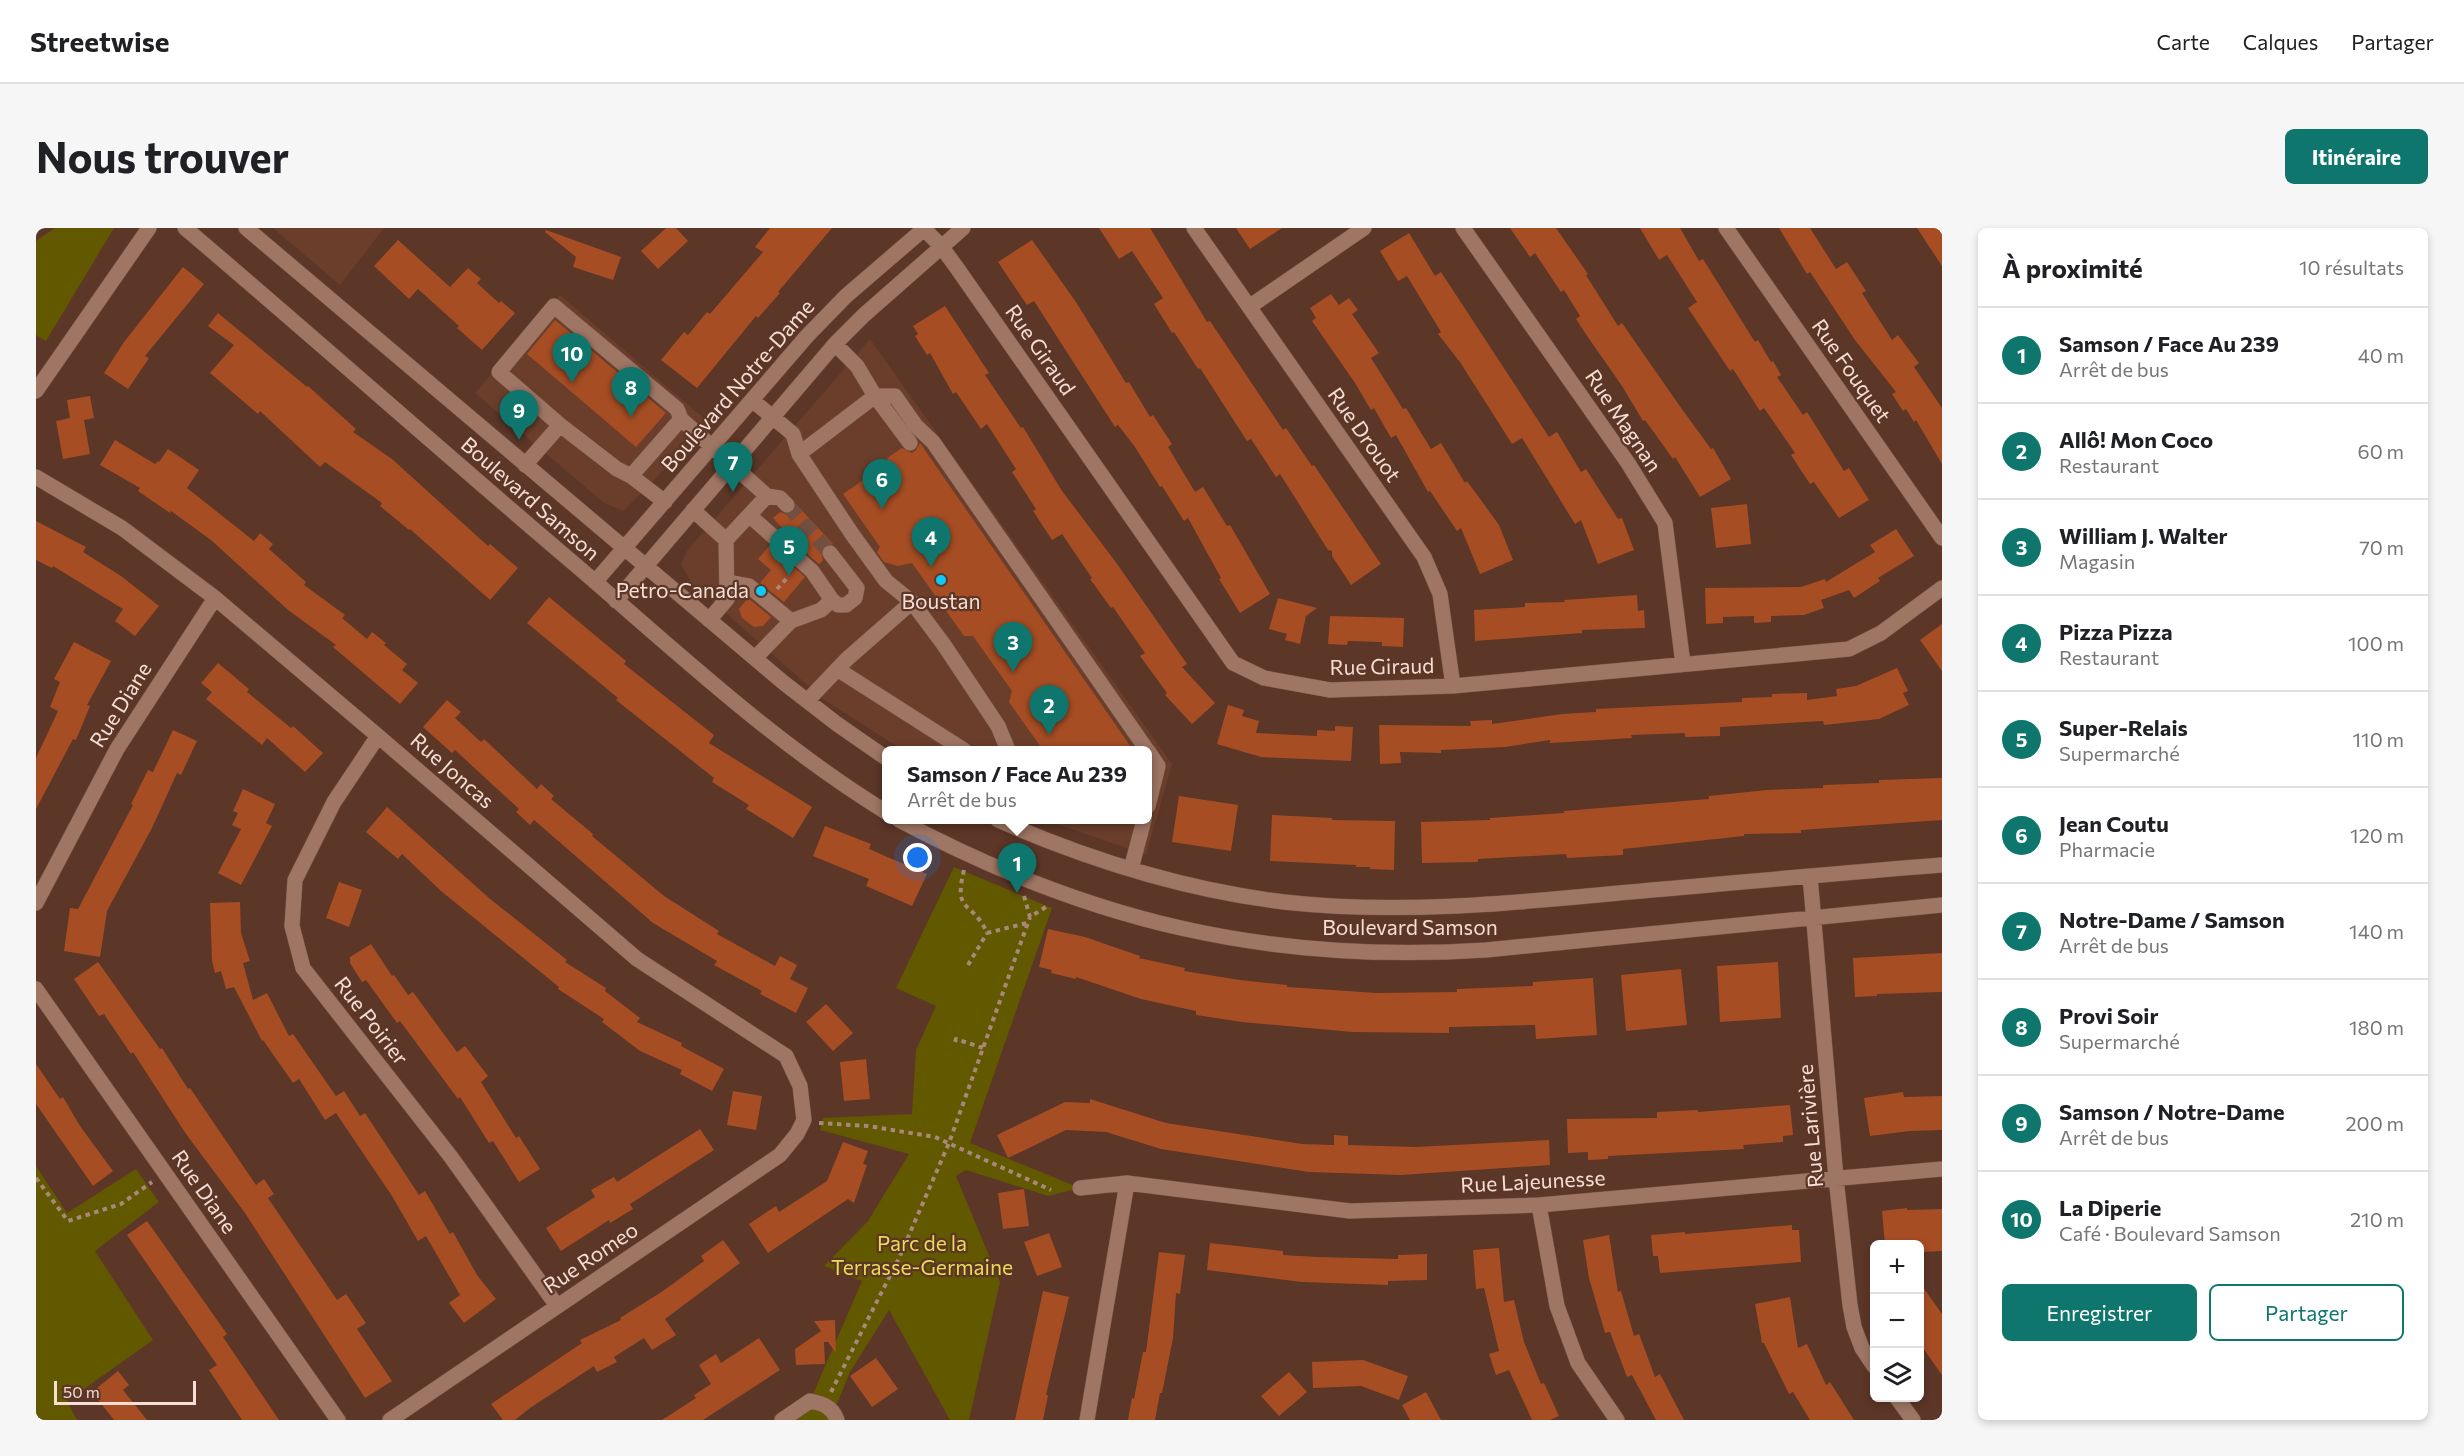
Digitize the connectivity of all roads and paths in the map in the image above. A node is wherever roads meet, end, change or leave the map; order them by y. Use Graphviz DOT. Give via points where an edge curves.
graph roads {
  1 [pos="149,228"];
  2 [pos="185,228"];
  3 [pos="246,228"];
  4 [pos="924,228"];
  5 [pos="963,228"];
  6 [pos="1194,228"];
  7 [pos="1364,228"];
  8 [pos="1463,228"];
  9 [pos="1726,228"];
  10 [pos="941,246"];
  11 [pos="1249,307"];
  12 [pos="835,344"];
  13 [pos="36,391"];
  14 [pos="875,396"];
  15 [pos="752,400"];
  16 [pos="772,416"];
  17 [pos="681,419"];
  18 [pos="560,425"];
  19 [pos="910,443"];
  20 [pos="713,446"];
  21 [pos="799,454"];
  22 [pos="732,463"];
  23 [pos="525,465"];
  24 [pos="631,476"];
  25 [pos="36,477"];
  26 [pos="767,496"];
  27 [pos="665,502"];
  28 [pos="787,505"];
  29 [pos="693,510"];
  30 [pos="750,516"];
  31 [pos="1942,538"];
  32 [pos="726,540"];
  33 [pos="625,549"];
  34 [pos="830,553"];
  35 [pos="646,566"];
  36 [pos="595,582"];
  37 [pos="727,582"];
  38 [pos="1942,588"];
  39 [pos="215,598"];
  40 [pos="832,600"];
  41 [pos="616,601"];
  42 [pos="912,602"];
  43 [pos="709,620"];
  44 [pos="790,621"];
  45 [pos="755,658"];
  46 [pos="1683,664"];
  47 [pos="837,669"];
  48 [pos="1453,686"];
  49 [pos="807,701"];
  50 [pos="378,736"];
  51 [pos="958,746"];
  52 [pos="1003,746"];
  53 [pos="1144,746"];
  54 [pos="882,755"];
  55 [pos="1152,758"];
  56 [pos="1152,790"];
  57 [pos="882,810"];
  58 [pos="909,824"];
  59 [pos="1021,824"];
  60 [pos="1143,824"];
  61 [pos="1942,864"];
  62 [pos="965,869"];
  63 [pos="1131,869"];
  64 [pos="1810,876"];
  65 [pos="1024,895"];
  66 [pos="36,903"];
  67 [pos="1049,905"];
  68 [pos="1942,905"];
  69 [pos="1813,916"];
  70 [pos="1029,920"];
  71 [pos="987,933"];
  72 [pos="968,965"];
  73 [pos="36,989"];
  74 [pos="955,1042"];
  75 [pos="982,1048"];
  76 [pos="811,1122"];
  77 [pos="948,1143"];
  78 [pos="1942,1169"];
  79 [pos="165,1172"];
  80 [pos="36,1178"];
  81 [pos="1836,1178"];
  82 [pos="1127,1183"];
  83 [pos="1080,1188"];
  84 [pos="1052,1190"];
  85 [pos="1539,1205"];
  86 [pos="557,1306"];
  87 [pos="1870,1358"];
  88 [pos="829,1396"];
  89 [pos="1900,1402"];
  90 [pos="338,1420"];
  91 [pos="390,1420"];
  92 [pos="782,1420"];
  93 [pos="837,1420"];
  94 [pos="1087,1420"];
  95 [pos="1617,1420"];
  96 [pos="1913,1420"];
  1 -- 13 [label="street"];
  2 -- 36 [label="street, Boulevard Samson"];
  3 -- 23 [label="street, Boulevard Samson"];
  4 -- 10 [label="street, Rue Giraud"];
  4 -- 15 [label="street, Boulevard Notre-Dame" via="846,296"];
  5 -- 10 [label="street"];
  6 -- 11 [label="street, Rue Drouot"];
  7 -- 11 [label="street"];
  8 -- 46 [label="street, Rue Magnan" via="1628,463 1665,524"];
  9 -- 31 [label="street, Rue Fouquet"];
  10 -- 12 [label="street"];
  10 -- 48 [label="street, Rue Giraud" via="1233,663 1264,678 1330,690"];
  11 -- 48 [label="street, Rue Drouot" via="1424,557 1440,594"];
  12 -- 14 [label="street" via="857,366"];
  12 -- 16 [label="street"];
  14 -- 19 [label="street"];
  14 -- 21 [label="street"];
  14 -- 53 [label="street" via="896,396 916,426 933,442"];
  15 -- 16 [label="street"];
  15 -- 20 [label="street, Boulevard Notre-Dame"];
  16 -- 21 [label="street" via="794,434"];
  16 -- 22 [label="street"];
  17 -- 18 [label="street" via="677,409 554,306 499,372"];
  17 -- 20 [label="street"];
  17 -- 24 [label="street"];
  18 -- 23 [label="street"];
  18 -- 24 [label="street"];
  20 -- 22 [label="street"];
  20 -- 27 [label="street, Boulevard Notre-Dame"];
  21 -- 42 [label="street" via="886,581"];
  22 -- 26 [label="street"];
  22 -- 29 [label="street"];
  23 -- 33 [label="street, Boulevard Samson"];
  24 -- 27 [label="street"];
  25 -- 39 [label="street, Rue Joncas" via="122,528"];
  26 -- 28 [label="street" via="780,498"];
  26 -- 30 [label="street"];
  27 -- 33 [label="street, Boulevard Notre-Dame"];
  29 -- 32 [label="street"];
  29 -- 35 [label="street"];
  30 -- 32 [label="street"];
  30 -- 40 [label="street" via="812,571"];
  32 -- 37 [label="street"];
  33 -- 35 [label="street, Boulevard Samson"];
  33 -- 36 [label="street, Boulevard Notre-Dame"];
  34 -- 40 [label="street" via="857,588 855,598 846,605"];
  35 -- 41 [label="street"];
  35 -- 43 [label="street, Boulevard Samson"];
  36 -- 41 [label="street, Boulevard Samson"];
  37 -- 43 [label="street" via="727,599"];
  37 -- 44 [label="street" via="749,585"];
  38 -- 46 [label="street, Rue Giraud" via="1881,633 1849,649"];
  39 -- 50 [label="street, Rue Joncas"];
  39 -- 66 [label="street, Rue Diane" via="117,749"];
  40 -- 44 [label="street" via="821,610"];
  41 -- 57 [label="street, Boulevard Samson" via="785,743"];
  42 -- 47 [label="street"];
  42 -- 52 [label="street" via="998,726"];
  43 -- 45 [label="street, Boulevard Samson"];
  44 -- 45 [label="street"];
  45 -- 49 [label="street, Boulevard Samson"];
  46 -- 48 [label="street, Rue Giraud"];
  47 -- 49 [label="street"];
  47 -- 51 [label="street"];
  49 -- 54 [label="street, Boulevard Samson"];
  50 -- 76 [label="street, Rue Joncas" via="637,960 786,1056"];
  50 -- 86 [label="street, Rue Poirier" via="334,802 296,880 292,926 303,968 451,1157"];
  55 -- 56 [label="street" via="1158,766"];
  58 -- 69 [label="street, Boulevard Samson" via="982,862 1088,903 1204,934 1281,946 1365,953 1458,951"];
  59 -- 63 [label="street, Boulevard Samson"];
  60 -- 63 [label="street"];
  61 -- 64 [label="street, Boulevard Samson"];
  62 -- 71 [label="path" via="960,896 965,906 981,919"];
  63 -- 64 [label="street, Boulevard Samson" via="1244,896 1378,908 1479,905"];
  64 -- 69 [label="street, Rue Larivière"];
  65 -- 70 [label="path"];
  67 -- 70 [label="path"];
  68 -- 69 [label="street, Boulevard Samson"];
  69 -- 81 [label="street, Rue Larivière"];
  70 -- 71 [label="path"];
  70 -- 75 [label="path"];
  71 -- 72 [label="path"];
  73 -- 79 [label="street, Rue Diane"];
  74 -- 75 [label="path" via="956,1039"];
  75 -- 77 [label="path"];
  76 -- 77 [label="path" via="908,1131"];
  76 -- 86 [label="street, Rue Romeo" via="780,1155"];
  77 -- 84 [label="path"];
  77 -- 88 [label="path" via="899,1258"];
  78 -- 81 [label="street, Rue Lajeunesse"];
  79 -- 80 [label="path" via="121,1204 68,1221"];
  79 -- 90 [label="street, Rue Diane"];
  81 -- 85 [label="street, Rue Lajeunesse"];
  81 -- 87 [label="street, Rue Larivière" via="1854,1328"];
  82 -- 83 [label="street, Rue Lajeunesse"];
  82 -- 85 [label="street, Rue Lajeunesse" via="1350,1211"];
  82 -- 94 [label="street"];
  85 -- 95 [label="street" via="1557,1306 1578,1363"];
  86 -- 91 [label="street, Rue Romeo"];
  89 -- 96 [label="street"];
  92 -- 93 [label="street" via="810,1401 825,1404"];
}
